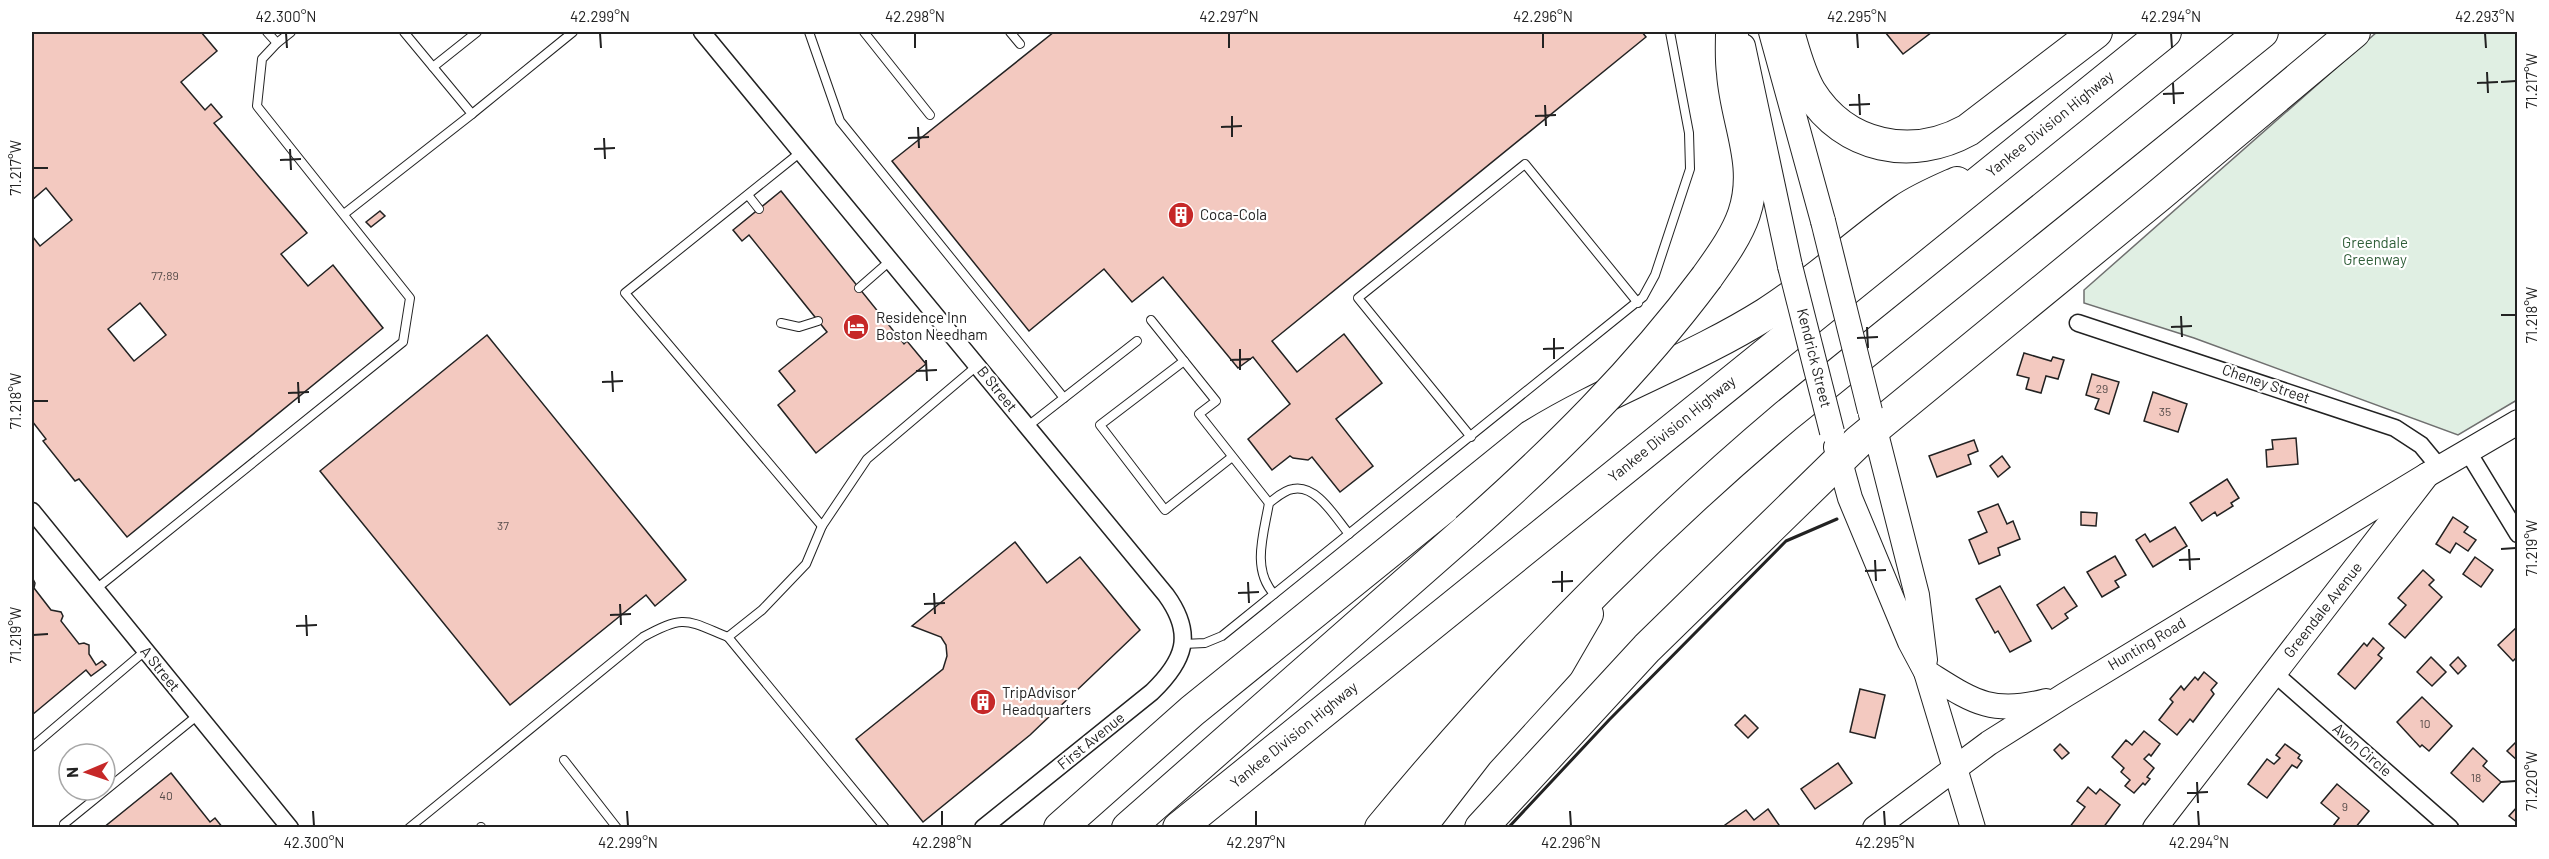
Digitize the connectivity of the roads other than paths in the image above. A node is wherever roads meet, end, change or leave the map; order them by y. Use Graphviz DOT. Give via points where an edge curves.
graph roads {
  1 [pos="267,32"];
  2 [pos="291,32"];
  3 [pos="404,32"];
  4 [pos="477,32"];
  5 [pos="573,32"];
  6 [pos="702,32"];
  7 [pos="809,32"];
  8 [pos="864,32"];
  9 [pos="1010,32"];
  10 [pos="1670,32"];
  11 [pos="1732,32"];
  12 [pos="1740,32"];
  13 [pos="1771,32"];
  14 [pos="1788,32"];
  15 [pos="2096,32"];
  16 [pos="2165,32"];
  17 [pos="2262,32"];
  18 [pos="2354,32"];
  19 [pos="277,43"];
  20 [pos="1020,44"];
  21 [pos="433,67"];
  22 [pos="472,114"];
  23 [pos="930,116"];
  24 [pos="802,151"];
  25 [pos="2011,155"];
  26 [pos="748,195"];
  27 [pos="759,209"];
  28 [pos="344,214"];
  29 [pos="891,260"];
  30 [pos="859,288"];
  31 [pos="1638,303"];
  32 [pos="1151,320"];
  33 [pos="818,321"];
  34 [pos="781,323"];
  35 [pos="2078,323"];
  36 [pos="1137,340"];
  37 [pos="1184,361"];
  38 [pos="978,365"];
  39 [pos="1064,398"];
  40 [pos="1872,419"];
  41 [pos="2517,422"];
  42 [pos="1028,426"];
  43 [pos="1471,437"];
  44 [pos="1836,445"];
  45 [pos="2468,452"];
  46 [pos="1232,457"];
  47 [pos="2434,471"];
  48 [pos="1269,503"];
  49 [pos="32,511"];
  50 [pos="822,526"];
  51 [pos="1349,534"];
  52 [pos="2517,534"];
  53 [pos="1610,575"];
  54 [pos="96,589"];
  55 [pos="1274,594"];
  56 [pos="728,637"];
  57 [pos="1183,644"];
  58 [pos="145,651"];
  59 [pos="1926,672"];
  60 [pos="2274,673"];
  61 [pos="2065,695"];
  62 [pos="198,715"];
  63 [pos="32,747"];
  64 [pos="564,760"];
  65 [pos="1954,769"];
  66 [pos="64,824"];
  67 [pos="290,828"];
  68 [pos="409,828"];
  69 [pos="617,828"];
  70 [pos="885,828"];
  71 [pos="983,828"];
  72 [pos="1060,828"];
  73 [pos="1128,828"];
  74 [pos="1179,828"];
  75 [pos="1381,828"];
  76 [pos="1419,828"];
  77 [pos="1481,828"];
  78 [pos="1875,828"];
  79 [pos="1973,828"];
  80 [pos="2155,828"];
  81 [pos="2450,828"];
  1 -- 19 [label="lane"];
  2 -- 19 [label="lane"];
  3 -- 21 [label="lane"];
  4 -- 21 [label="lane"];
  5 -- 22 [label="lane"];
  6 -- 24 [label="street, B Street"];
  7 -- 39 [label="lane" via="840,121"];
  8 -- 23 [label="lane"];
  9 -- 20 [label="lane"];
  10 -- 31 [label="lane" via="1690,139 1690,169 1652,283"];
  11 -- 73 [label="highway, bridge" via="1732,74 1750,154 1750,177 1740,224 1707,278 1603,401 1536,467"];
  12 -- 44 [label="main road, Kendrick Street, bridge" via="1790,266"];
  13 -- 40 [label="main road, Kendrick Street, bridge"];
  14 -- 15 [label="highway" via="1804,80 1825,111 1844,127 1870,140 1913,148 1945,142 1968,130"];
  16 -- 25 [label="highway, Yankee Division Highway"];
  17 -- 53 [label="highway" via="1786,416"];
  18 -- 40 [label="highway" via="2157,197"];
  19 -- 28 [label="lane" via="262,59 257,106"];
  21 -- 22 [label="lane"];
  22 -- 28 [label="lane"];
  24 -- 26 [label="lane"];
  24 -- 29 [label="street, B Street"];
  25 -- 72 [label="highway" via="1905,208 1808,286 1748,325 1593,400 1532,436 1192,711"];
  25 -- 74 [label="highway, Yankee Division Highway"];
  26 -- 27 [label="lane"];
  26 -- 50 [label="lane" via="625,293"];
  28 -- 54 [label="lane" via="410,298 403,342"];
  29 -- 30 [label="lane"];
  29 -- 38 [label="street, B Street"];
  31 -- 43 [label="lane"];
  31 -- 43 [label="lane" via="1525,164 1500,184 1358,298"];
  32 -- 37 [label="lane"];
  33 -- 34 [label="lane" via="799,327"];
  35 -- 47 [label="street, Cheney Street" via="2395,428 2421,445"];
  36 -- 39 [label="lane"];
  37 -- 46 [label="lane" via="1216,401 1199,414"];
  37 -- 46 [label="lane" via="1100,425 1165,510"];
  38 -- 42 [label="street, B Street"];
  38 -- 50 [label="lane" via="867,459"];
  39 -- 42 [label="lane"];
  40 -- 44 [label="highway"];
  40 -- 59 [label="main road, Kendrick Street" via="1917,595"];
  41 -- 45 [label="main road, Greendale Avenue"];
  42 -- 57 [label="street, B Street" via="1173,604"];
  43 -- 51 [label="lane"];
  44 -- 59 [label="main road, Kendrick Street" via="1854,508"];
  44 -- 77 [label="highway"];
  45 -- 47 [label="main road, Greendale Avenue"];
  45 -- 52 [label="street"];
  46 -- 48 [label="lane"];
  47 -- 60 [label="main road, Greendale Avenue"];
  47 -- 61 [label="main road, Hunting Road"];
  48 -- 51 [label="lane" via="1286,491 1305,490 1318,498"];
  48 -- 55 [label="lane" via="1261,566 1265,582"];
  49 -- 54 [label="street, A Street"];
  50 -- 56 [label="lane" via="806,564 762,610"];
  51 -- 55 [label="lane"];
  53 -- 75 [label="highway" via="1491,699"];
  53 -- 76 [label="highway" via="1558,664 1477,753"];
  54 -- 58 [label="street, A Street"];
  55 -- 57 [label="lane" via="1214,640"];
  56 -- 68 [label="lane" via="689,621 670,622 643,637"];
  56 -- 70 [label="lane"];
  57 -- 71 [label="street, First Avenue" via="1175,667 1152,692"];
  58 -- 62 [label="street, A Street"];
  58 -- 63 [label="lane"];
  59 -- 61 [label="main road" via="1974,701 1991,706 2021,706"];
  59 -- 65 [label="main road, Kendrick Street"];
  60 -- 80 [label="main road, Greendale Avenue"];
  60 -- 81 [label="street, Avon Circle"];
  61 -- 65 [label="main road, Hunting Road"];
  62 -- 66 [label="lane"];
  62 -- 67 [label="street, A Street"];
  64 -- 69 [label="lane"];
  65 -- 78 [label="main road, Hunting Road"];
  65 -- 79 [label="main road, Kendrick Street"];
}
